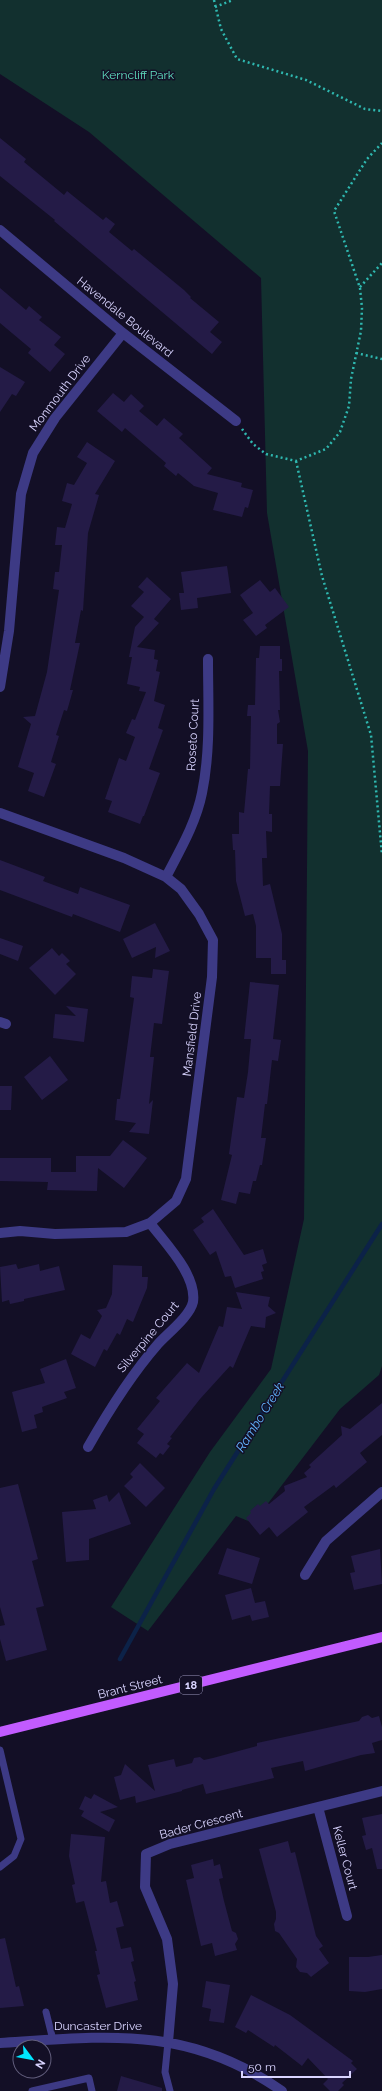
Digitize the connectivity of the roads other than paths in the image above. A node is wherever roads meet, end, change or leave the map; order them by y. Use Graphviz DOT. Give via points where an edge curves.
graph roads {
  1 [pos="0,230"];
  2 [pos="123,333"];
  3 [pos="236,421"];
  4 [pos="208,659"];
  5 [pos="0,687"];
  6 [pos="0,813"];
  7 [pos="166,877"];
  8 [pos="150,1223"];
  9 [pos="0,1233"];
  10 [pos="88,1447"];
  11 [pos="382,1492"];
  12 [pos="305,1574"];
  13 [pos="382,1637"];
  14 [pos="0,1732"];
  15 [pos="0,1750"];
  16 [pos="382,1791"];
  17 [pos="318,1807"];
  18 [pos="0,1867"];
  19 [pos="347,1916"];
  20 [pos="46,2012"];
  21 [pos="53,2040"];
  22 [pos="168,2042"];
  23 [pos="0,2043"];
  24 [pos="64,2087"];
  25 [pos="35,2091"];
  26 [pos="92,2091"];
  27 [pos="170,2091"];
  28 [pos="282,2091"];
  1 -- 2 [label="street, Havendale Boulevard"];
  2 -- 3 [label="street, Havendale Boulevard"];
  2 -- 5 [label="street, Monmouth Drive" via="55,418 33,453 21,494 9,631"];
  4 -- 7 [label="street, Roseto Court" via="208,757 202,794 185,841"];
  6 -- 7 [label="street, Mansfield Drive" via="124,858"];
  7 -- 8 [label="street, Mansfield Drive" via="181,889 213,940 212,977 186,1179 176,1201"];
  8 -- 9 [label="street, Mansfield Drive" via="126,1232"];
  8 -- 10 [label="street, Silverpine Court" via="179,1260 192,1287 193,1303 184,1318 139,1365"];
  11 -- 12 [label="street" via="326,1541"];
  13 -- 14 [label="main road, Brant Street / 18"];
  15 -- 18 [label="lane" via="20,1839 14,1856"];
  16 -- 17 [label="street, Bader Crescent"];
  17 -- 19 [label="street, Keller Court"];
  17 -- 22 [label="street, Bader Crescent" via="170,1844 146,1854 145,1887 167,1939 173,1984"];
  20 -- 21 [label="lane"];
  21 -- 22 [label="street, Duncaster Drive" via="90,2037 140,2038"];
  21 -- 23 [label="street, Duncaster Drive"];
  22 -- 27 [label="lane" via="165,2072"];
  22 -- 28 [label="street, Duncaster Drive" via="190,2046 228,2059"];
  24 -- 25 [label="lane"];
  24 -- 26 [label="lane" via="89,2078"];
}
